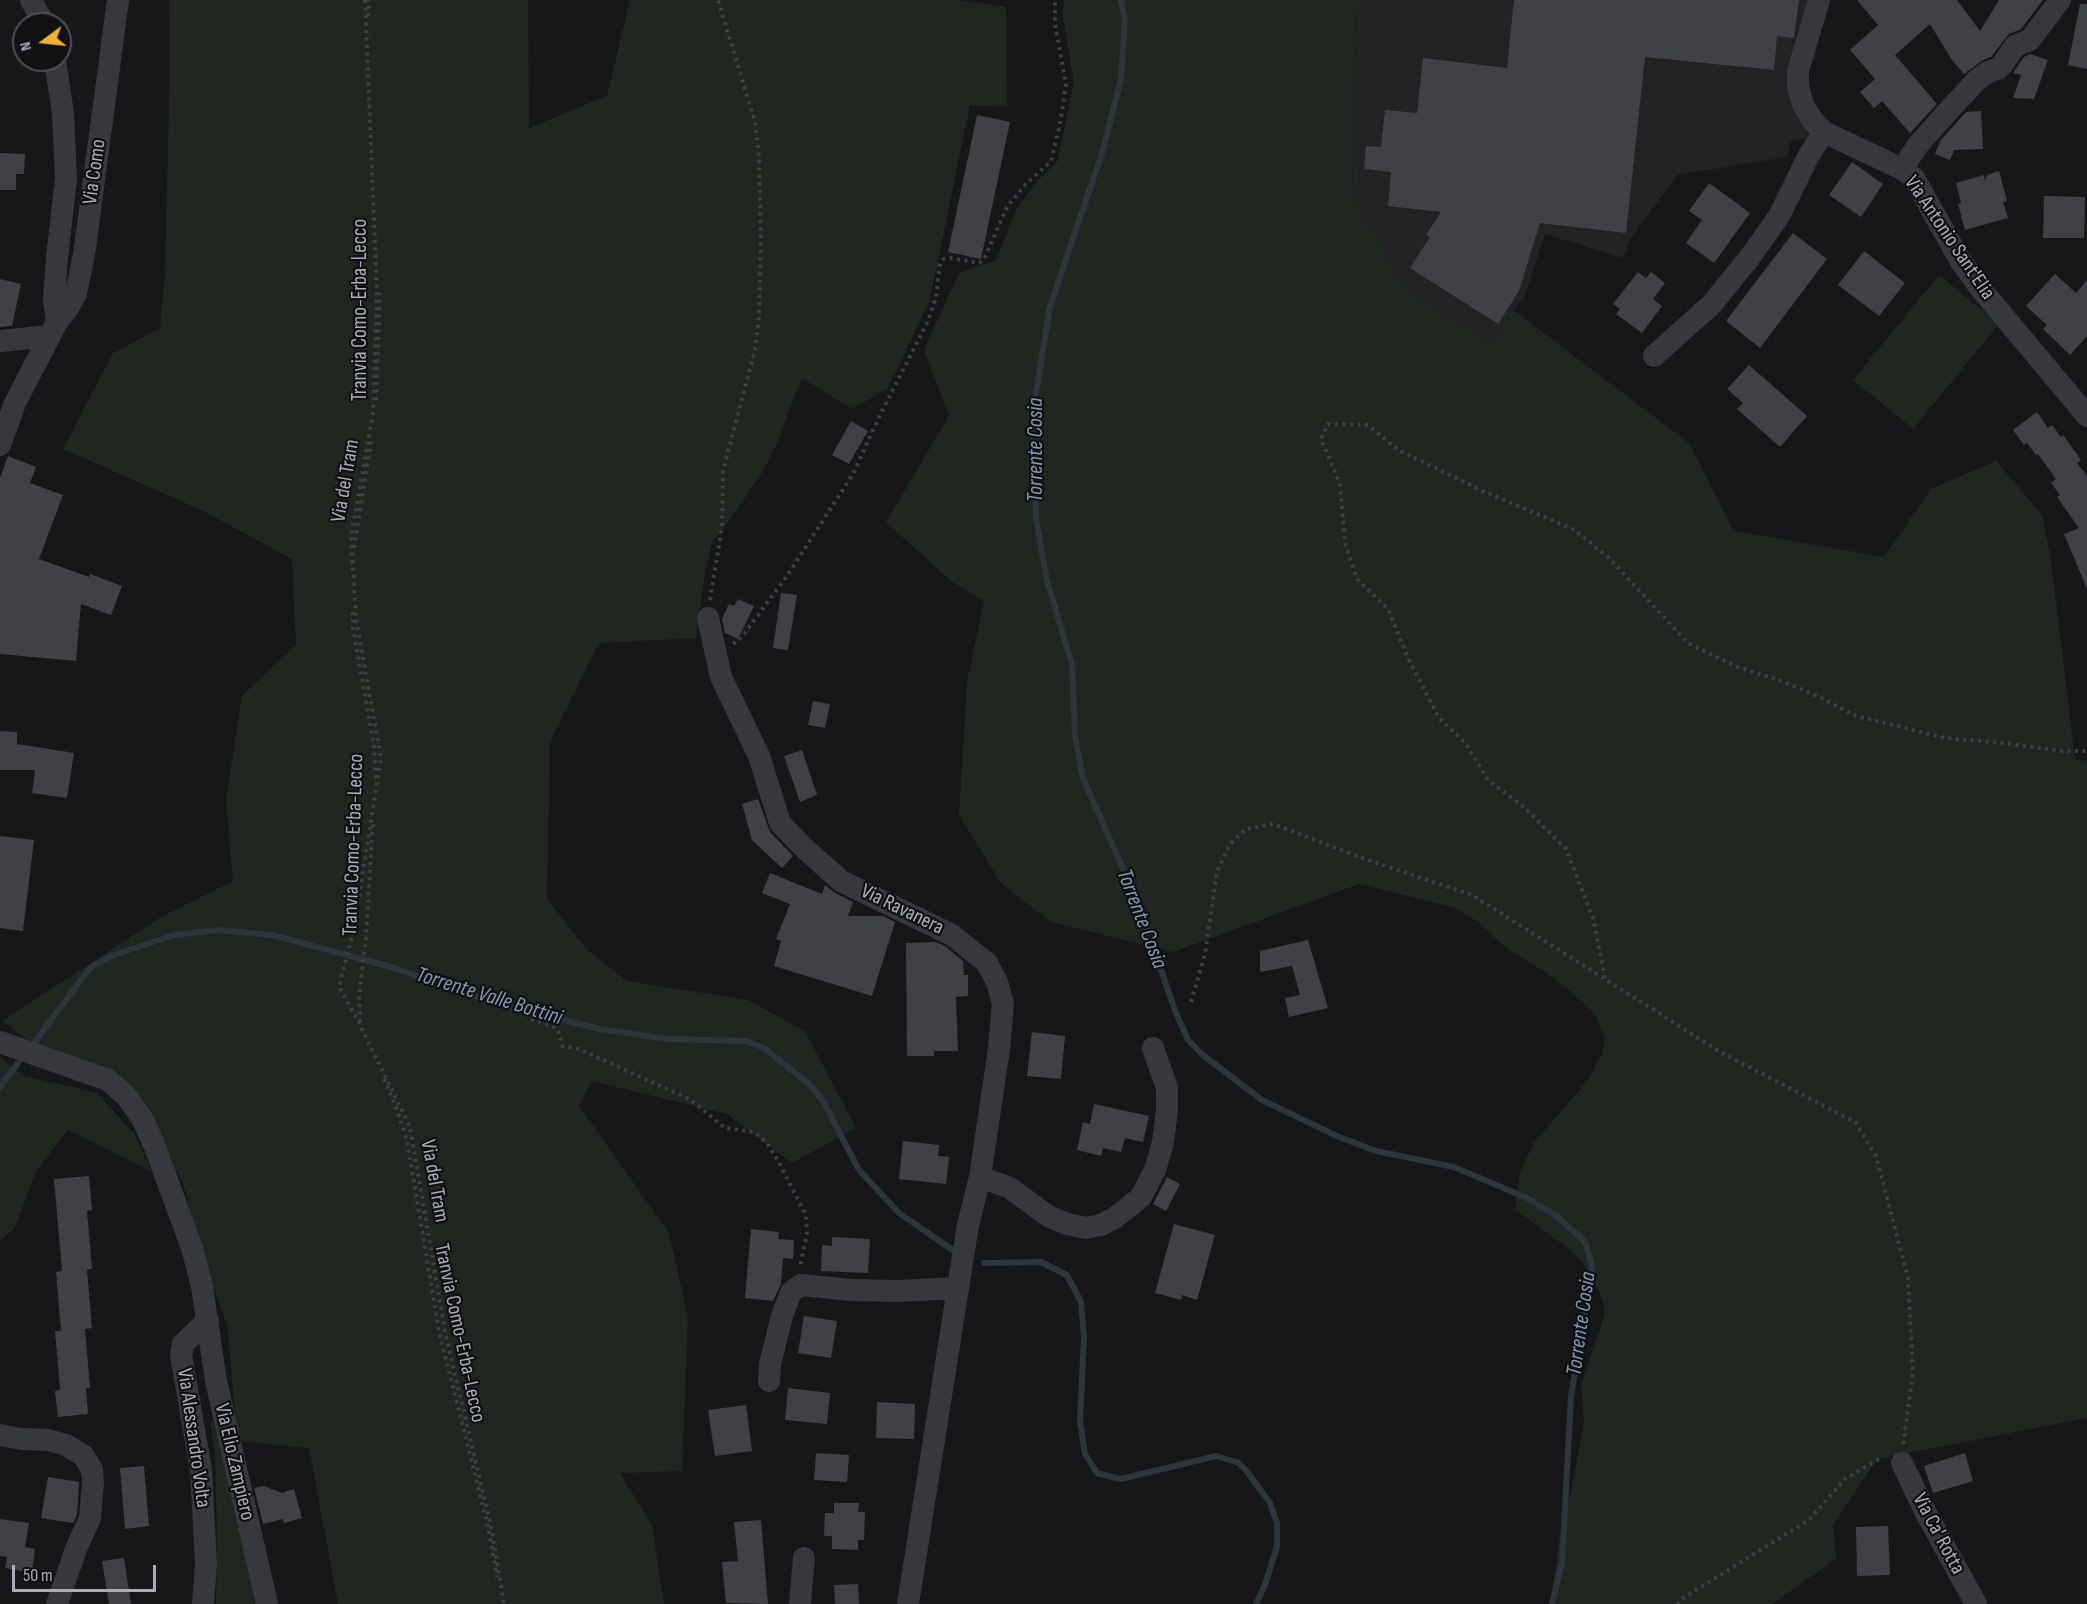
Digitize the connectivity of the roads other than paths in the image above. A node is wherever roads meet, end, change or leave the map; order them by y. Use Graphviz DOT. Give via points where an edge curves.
graph roads {
  1 [pos="118,0"];
  2 [pos="1819,0"];
  3 [pos="2060,0"];
  4 [pos="57,72"];
  5 [pos="1824,132"];
  6 [pos="1902,169"];
  7 [pos="53,329"];
  8 [pos="0,341"];
  9 [pos="1654,356"];
  10 [pos="2087,416"];
  11 [pos="0,445"];
  12 [pos="708,618"];
  13 [pos="0,1042"];
  14 [pos="1152,1048"];
  15 [pos="980,1177"];
  16 [pos="960,1279"];
  17 [pos="208,1320"];
  18 [pos="769,1381"];
  19 [pos="0,1435"];
  20 [pos="1896,1453"];
  21 [pos="804,1558"];
  22 [pos="57,1604"];
  23 [pos="203,1604"];
  24 [pos="267,1604"];
  25 [pos="800,1604"];
  26 [pos="908,1604"];
  27 [pos="1976,1604"];
  1 -- 7 [label="street, Via Como" via="84,255 76,293"];
  2 -- 5 [label="street" via="1798,71 1798,86 1803,105"];
  3 -- 6 [label="street, Via Antonio Sant'Elia" via="2030,40 2015,46 1998,69 1978,79 1918,145"];
  4 -- 7 [label="street" via="66,178"];
  5 -- 6 [label="street"];
  5 -- 9 [label="street" via="1779,216 1750,257 1712,304"];
  6 -- 10 [label="street, Via Antonio Sant'Elia" via="1914,178 1980,288"];
  7 -- 8 [label="street"];
  7 -- 11 [label="street, Via Como" via="15,403"];
  12 -- 15 [label="street, Via Ravanera" via="721,677 759,756 780,823 841,881 952,935 987,963 997,982 1003,1004"];
  13 -- 17 [label="street, Via Elio Zampiero" via="108,1080 127,1097 155,1147 192,1248"];
  14 -- 15 [label="street" via="1167,1088 1163,1142 1155,1170 1140,1197 1116,1217 1086,1228 1067,1224 1048,1216 1010,1188"];
  15 -- 16 [label="street, Via Ravanera"];
  16 -- 18 [label="street" via="898,1291 801,1285 791,1292 782,1316"];
  16 -- 26 [label="street, Via Ravanera"];
  17 -- 23 [label="street, Via Alessandro Volta" via="183,1344 182,1355 201,1470 206,1564"];
  17 -- 24 [label="street, Via Elio Zampiero" via="218,1392"];
  19 -- 22 [label="street" via="66,1444 84,1456 92,1470 90,1518"];
  20 -- 27 [label="street, Via Ca' Rotta"];
  21 -- 25 [label="street"];
}
